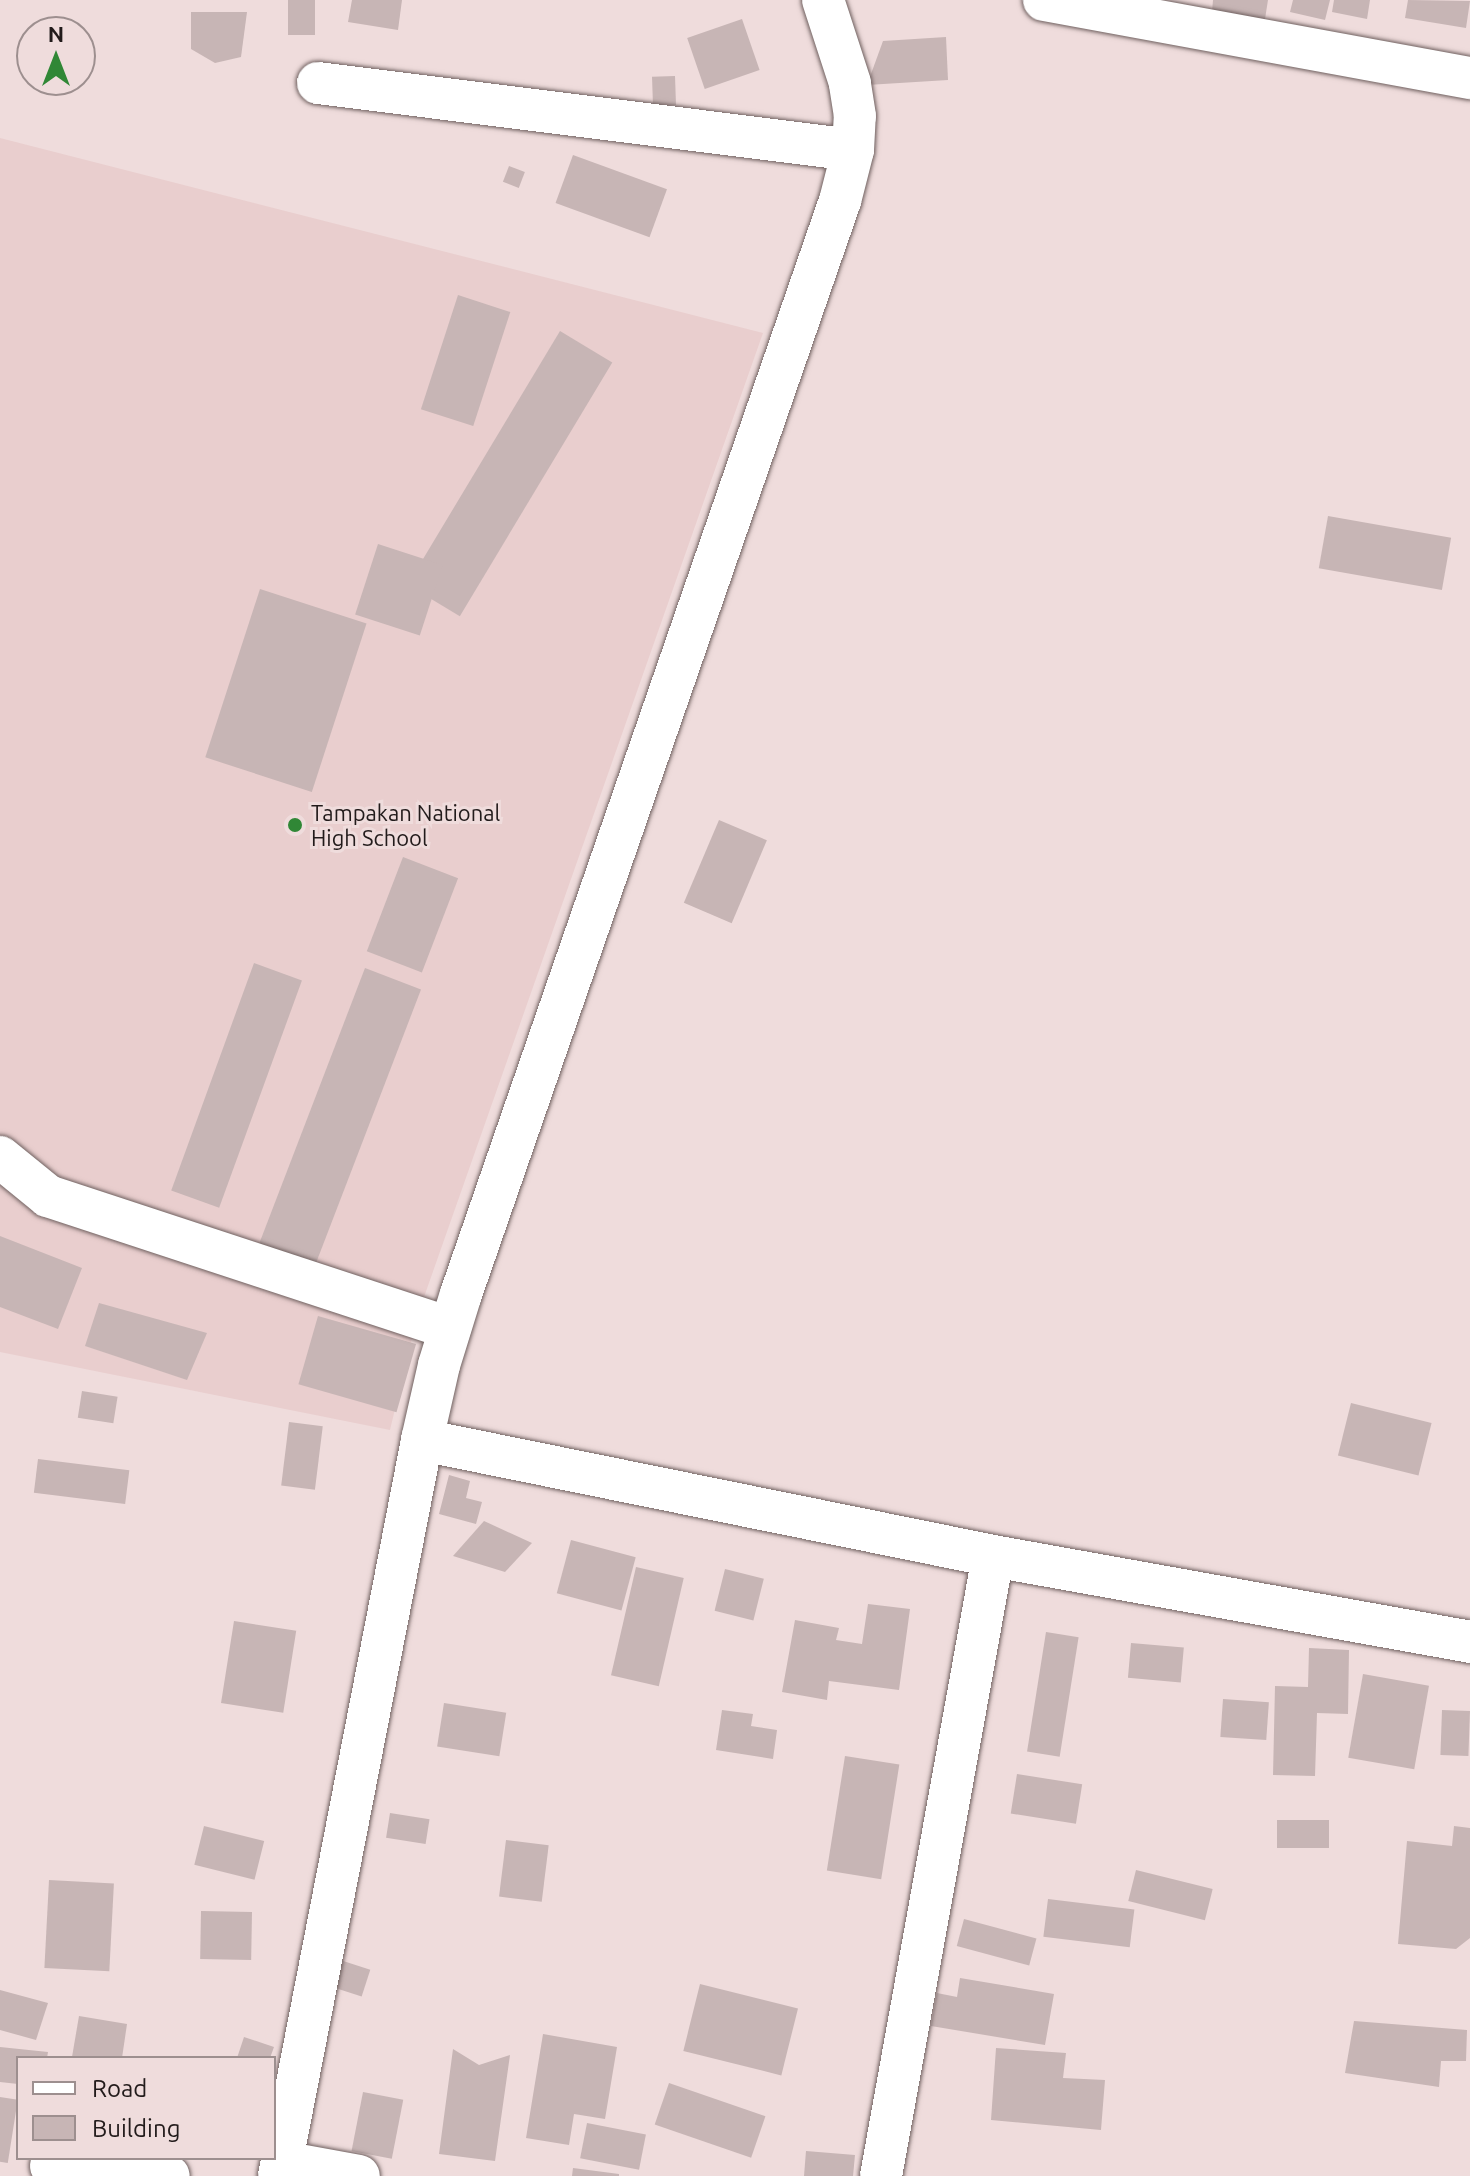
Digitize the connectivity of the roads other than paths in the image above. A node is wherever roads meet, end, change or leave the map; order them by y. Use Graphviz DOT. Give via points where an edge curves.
graph roads {
  1 [pos="823,0"];
  2 [pos="1044,0"];
  3 [pos="1096,5"];
  4 [pos="1470,78"];
  5 [pos="318,83"];
  6 [pos="853,150"];
  7 [pos="0,1157"];
  8 [pos="450,1328"];
  9 [pos="422,1440"];
  10 [pos="993,1556"];
  11 [pos="1470,1642"];
  12 [pos="51,2166"];
  13 [pos="281,2169"];
  14 [pos="169,2176"];
  15 [pos="359,2176"];
  16 [pos="881,2176"];
  1 -- 6 [label="street" via="850,83"];
  2 -- 3 [label="street"];
  3 -- 4 [label="street"];
  5 -- 6 [label="street"];
  6 -- 8 [label="street" via="840,201"];
  7 -- 8 [label="street" via="48,1196"];
  8 -- 9 [label="street"];
  9 -- 10 [label="street"];
  9 -- 13 [label="street"];
  10 -- 11 [label="street"];
  10 -- 16 [label="street"];
  12 -- 14 [label="street"];
  13 -- 15 [label="street"];
}
